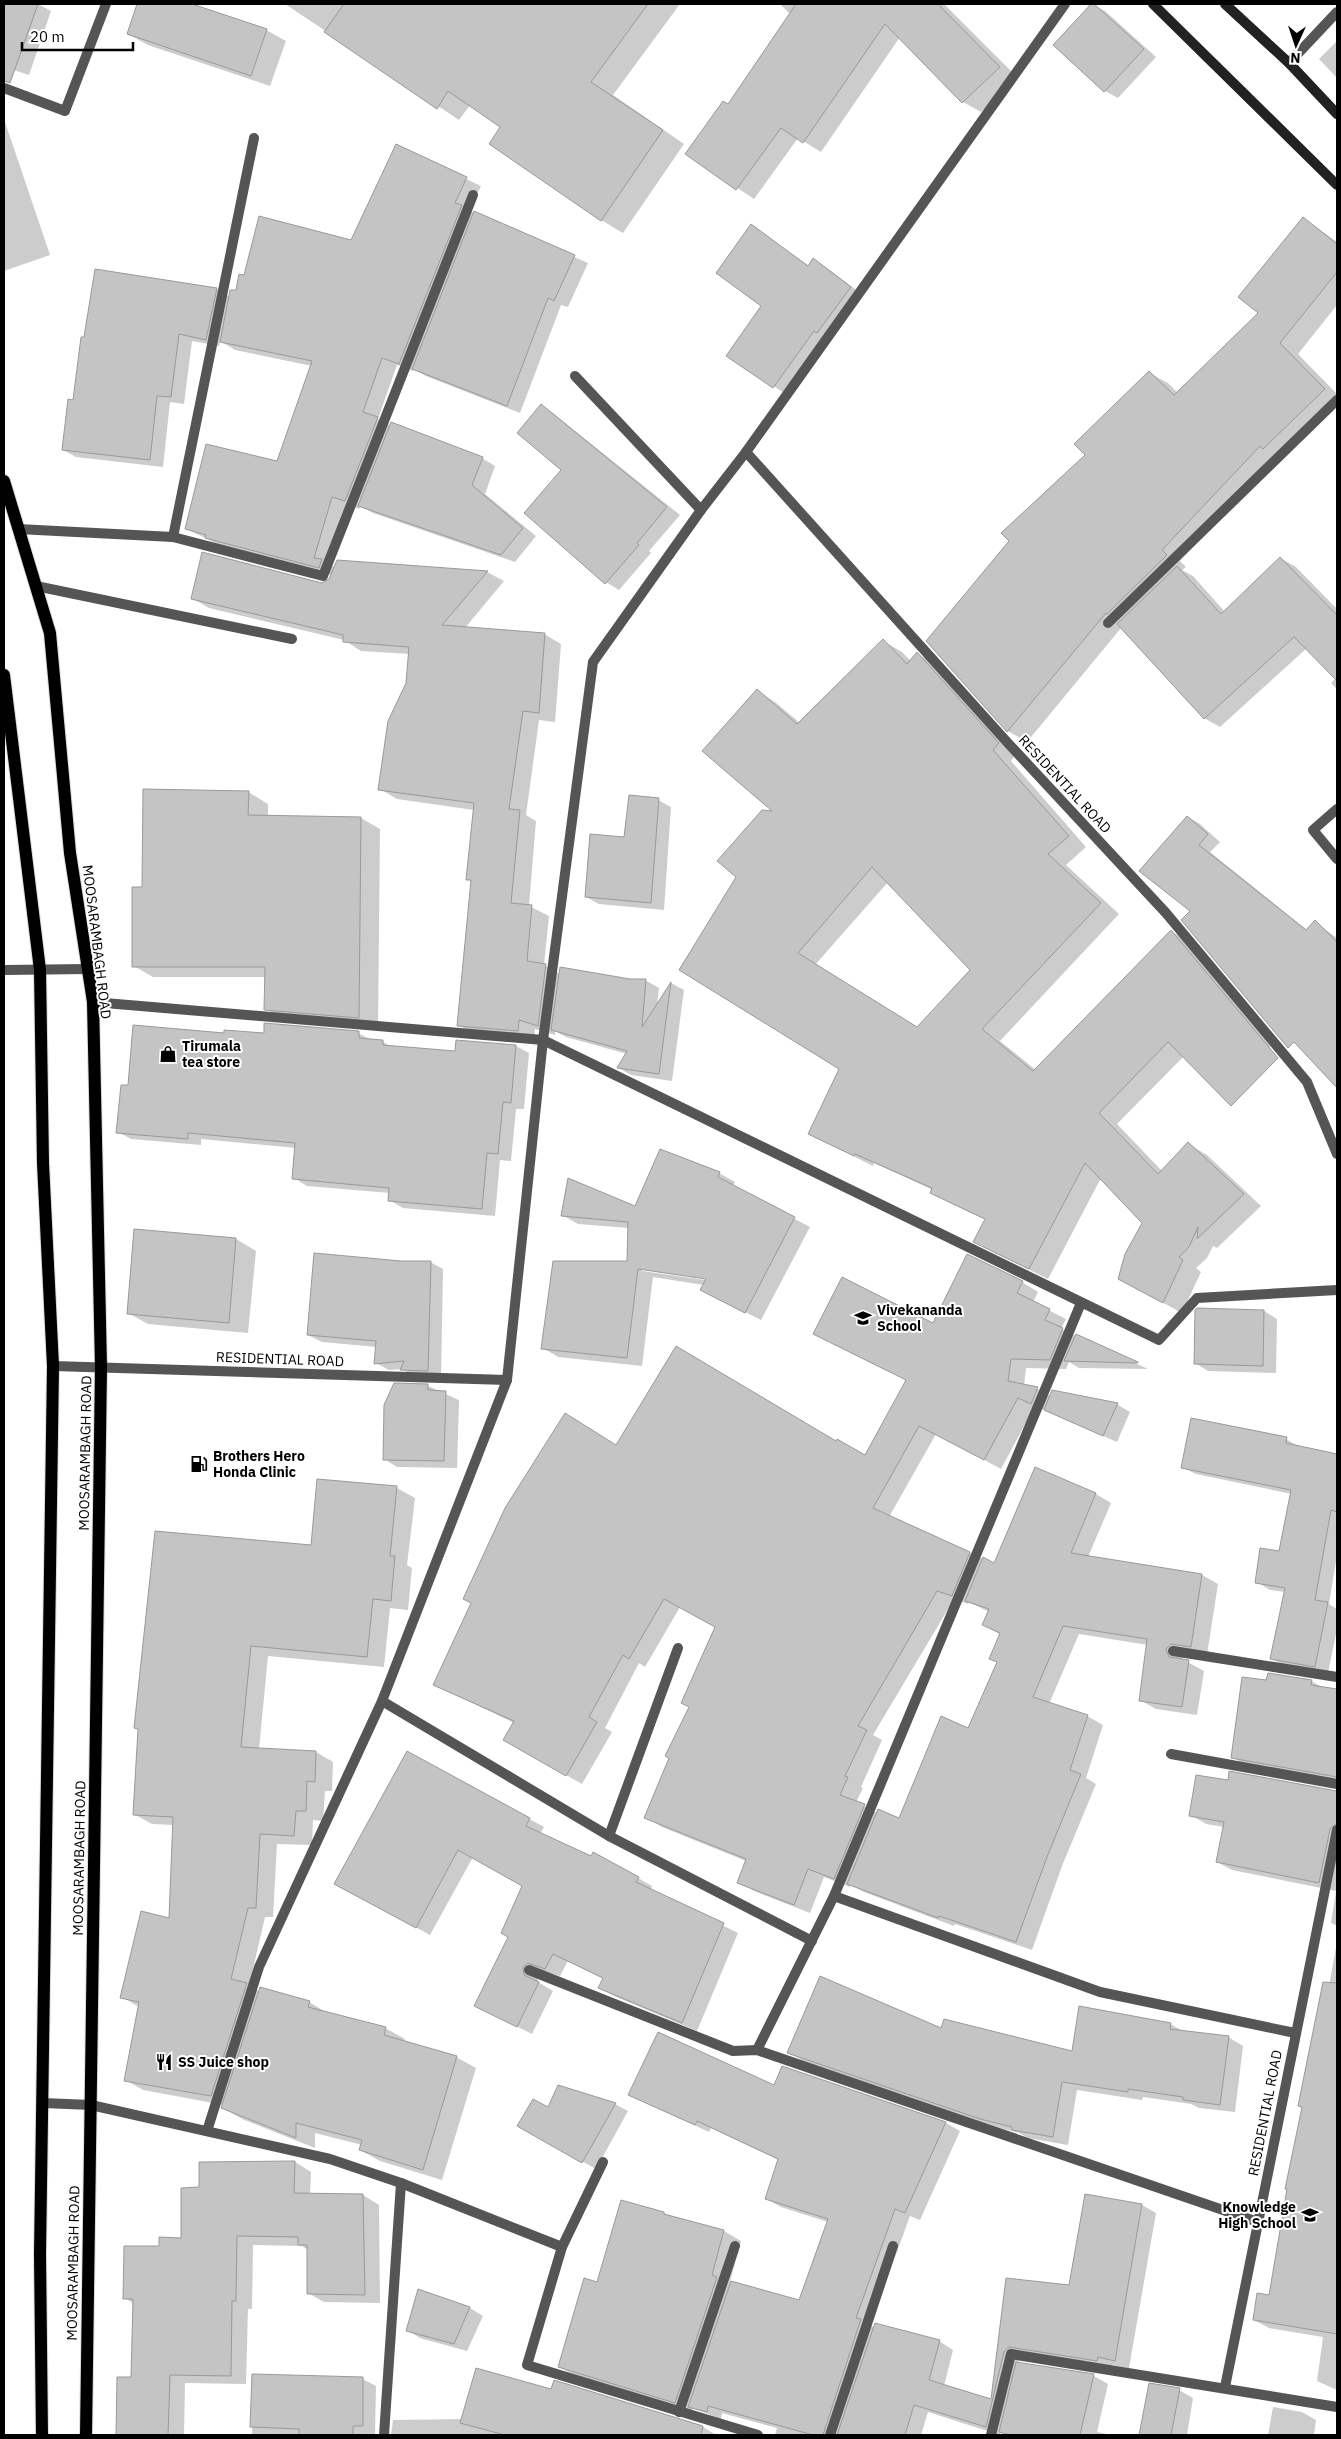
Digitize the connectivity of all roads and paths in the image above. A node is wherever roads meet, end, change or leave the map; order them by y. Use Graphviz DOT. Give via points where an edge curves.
graph roads {
  1 [pos="106,4"];
  2 [pos="1065,4"];
  3 [pos="1153,4"];
  4 [pos="1225,4"];
  5 [pos="1337,12"];
  6 [pos="1289,63"];
  7 [pos="4,88"];
  8 [pos="1337,114"];
  9 [pos="254,138"];
  10 [pos="1337,185"];
  11 [pos="473,195"];
  12 [pos="575,376"];
  13 [pos="1337,400"];
  14 [pos="746,452"];
  15 [pos="4,481"];
  16 [pos="701,510"];
  17 [pos="18,529"];
  18 [pos="172,537"];
  19 [pos="36,586"];
  20 [pos="1108,624"];
  21 [pos="292,639"];
  22 [pos="4,675"];
  23 [pos="1337,810"];
  24 [pos="1337,859"];
  25 [pos="88,969"];
  26 [pos="4,970"];
  27 [pos="40,970"];
  28 [pos="92,1002"];
  29 [pos="543,1040"];
  30 [pos="1337,1154"];
  31 [pos="1337,1290"];
  32 [pos="1081,1303"];
  33 [pos="53,1366"];
  34 [pos="101,1367"];
  35 [pos="507,1380"];
  36 [pos="678,1648"];
  37 [pos="1173,1651"];
  38 [pos="1337,1677"];
  39 [pos="382,1701"];
  40 [pos="1171,1754"];
  41 [pos="1337,1784"];
  42 [pos="1337,1830"];
  43 [pos="609,1836"];
  44 [pos="1336,1845"];
  45 [pos="834,1896"];
  46 [pos="812,1942"];
  47 [pos="529,1970"];
  48 [pos="1295,2033"];
  49 [pos="758,2050"];
  50 [pos="42,2103"];
  51 [pos="91,2105"];
  52 [pos="207,2131"];
  53 [pos="603,2162"];
  54 [pos="401,2182"];
  55 [pos="1258,2222"];
  56 [pos="562,2246"];
  57 [pos="735,2246"];
  58 [pos="893,2246"];
  59 [pos="1225,2387"];
  60 [pos="1337,2407"];
  61 [pos="679,2412"];
  62 [pos="732,2432"];
  63 [pos="42,2435"];
  64 [pos="86,2435"];
  65 [pos="384,2435"];
  66 [pos="758,2435"];
  67 [pos="830,2435"];
  68 [pos="990,2435"];
  1 -- 7 [label="street" via="65,111"];
  2 -- 14 [label="street"];
  3 -- 10 [label="street"];
  4 -- 6 [label="street"];
  5 -- 6 [label="street"];
  6 -- 8 [label="street"];
  9 -- 18 [label="street"];
  11 -- 18 [label="street" via="323,576"];
  12 -- 16 [label="street"];
  13 -- 20 [label="street"];
  14 -- 16 [label="street"];
  14 -- 30 [label="street, RESIDENTIAL ROAD" via="1166,913 1307,1082"];
  15 -- 17 [label="main road, MOOSARAMBAGH ROAD"];
  16 -- 29 [label="street" via="593,662"];
  17 -- 18 [label="street"];
  17 -- 19 [label="main road, MOOSARAMBAGH ROAD"];
  19 -- 21 [label="street"];
  19 -- 25 [label="main road, MOOSARAMBAGH ROAD" via="50,633 70,853"];
  22 -- 27 [label="main road"];
  23 -- 24 [label="street" via="1313,830"];
  25 -- 27 [label="street"];
  25 -- 28 [label="main road, MOOSARAMBAGH ROAD"];
  26 -- 27 [label="street"];
  27 -- 33 [label="main road" via="43,1162"];
  28 -- 29 [label="street"];
  28 -- 34 [label="main road, MOOSARAMBAGH ROAD"];
  29 -- 32 [label="street"];
  29 -- 35 [label="street"];
  31 -- 32 [label="street" via="1197,1298 1159,1340"];
  32 -- 45 [label="street"];
  33 -- 34 [label="street, RESIDENTIAL ROAD"];
  33 -- 50 [label="main road"];
  34 -- 35 [label="street, RESIDENTIAL ROAD"];
  34 -- 51 [label="main road, MOOSARAMBAGH ROAD"];
  35 -- 39 [label="street"];
  36 -- 43 [label="street"];
  37 -- 38 [label="street"];
  39 -- 43 [label="street"];
  39 -- 52 [label="street" via="259,1967"];
  40 -- 41 [label="street"];
  42 -- 44 [label="street, RESIDENTIAL ROAD"];
  43 -- 46 [label="street"];
  44 -- 48 [label="street, RESIDENTIAL ROAD"];
  45 -- 46 [label="street"];
  45 -- 48 [label="street" via="1100,1992"];
  46 -- 49 [label="street"];
  47 -- 49 [label="street" via="732,2051"];
  48 -- 55 [label="street, RESIDENTIAL ROAD"];
  49 -- 55 [label="street"];
  50 -- 51 [label="street"];
  50 -- 63 [label="main road"];
  51 -- 52 [label="street"];
  51 -- 64 [label="main road, MOOSARAMBAGH ROAD"];
  52 -- 54 [label="street" via="330,2158"];
  53 -- 56 [label="street"];
  54 -- 56 [label="street"];
  54 -- 65 [label="street"];
  55 -- 59 [label="street, RESIDENTIAL ROAD"];
  56 -- 61 [label="street" via="527,2365"];
  57 -- 61 [label="street"];
  58 -- 67 [label="street"];
  59 -- 60 [label="street"];
  59 -- 68 [label="street" via="1011,2354"];
  61 -- 62 [label="street"];
  62 -- 66 [label="street"];
}
